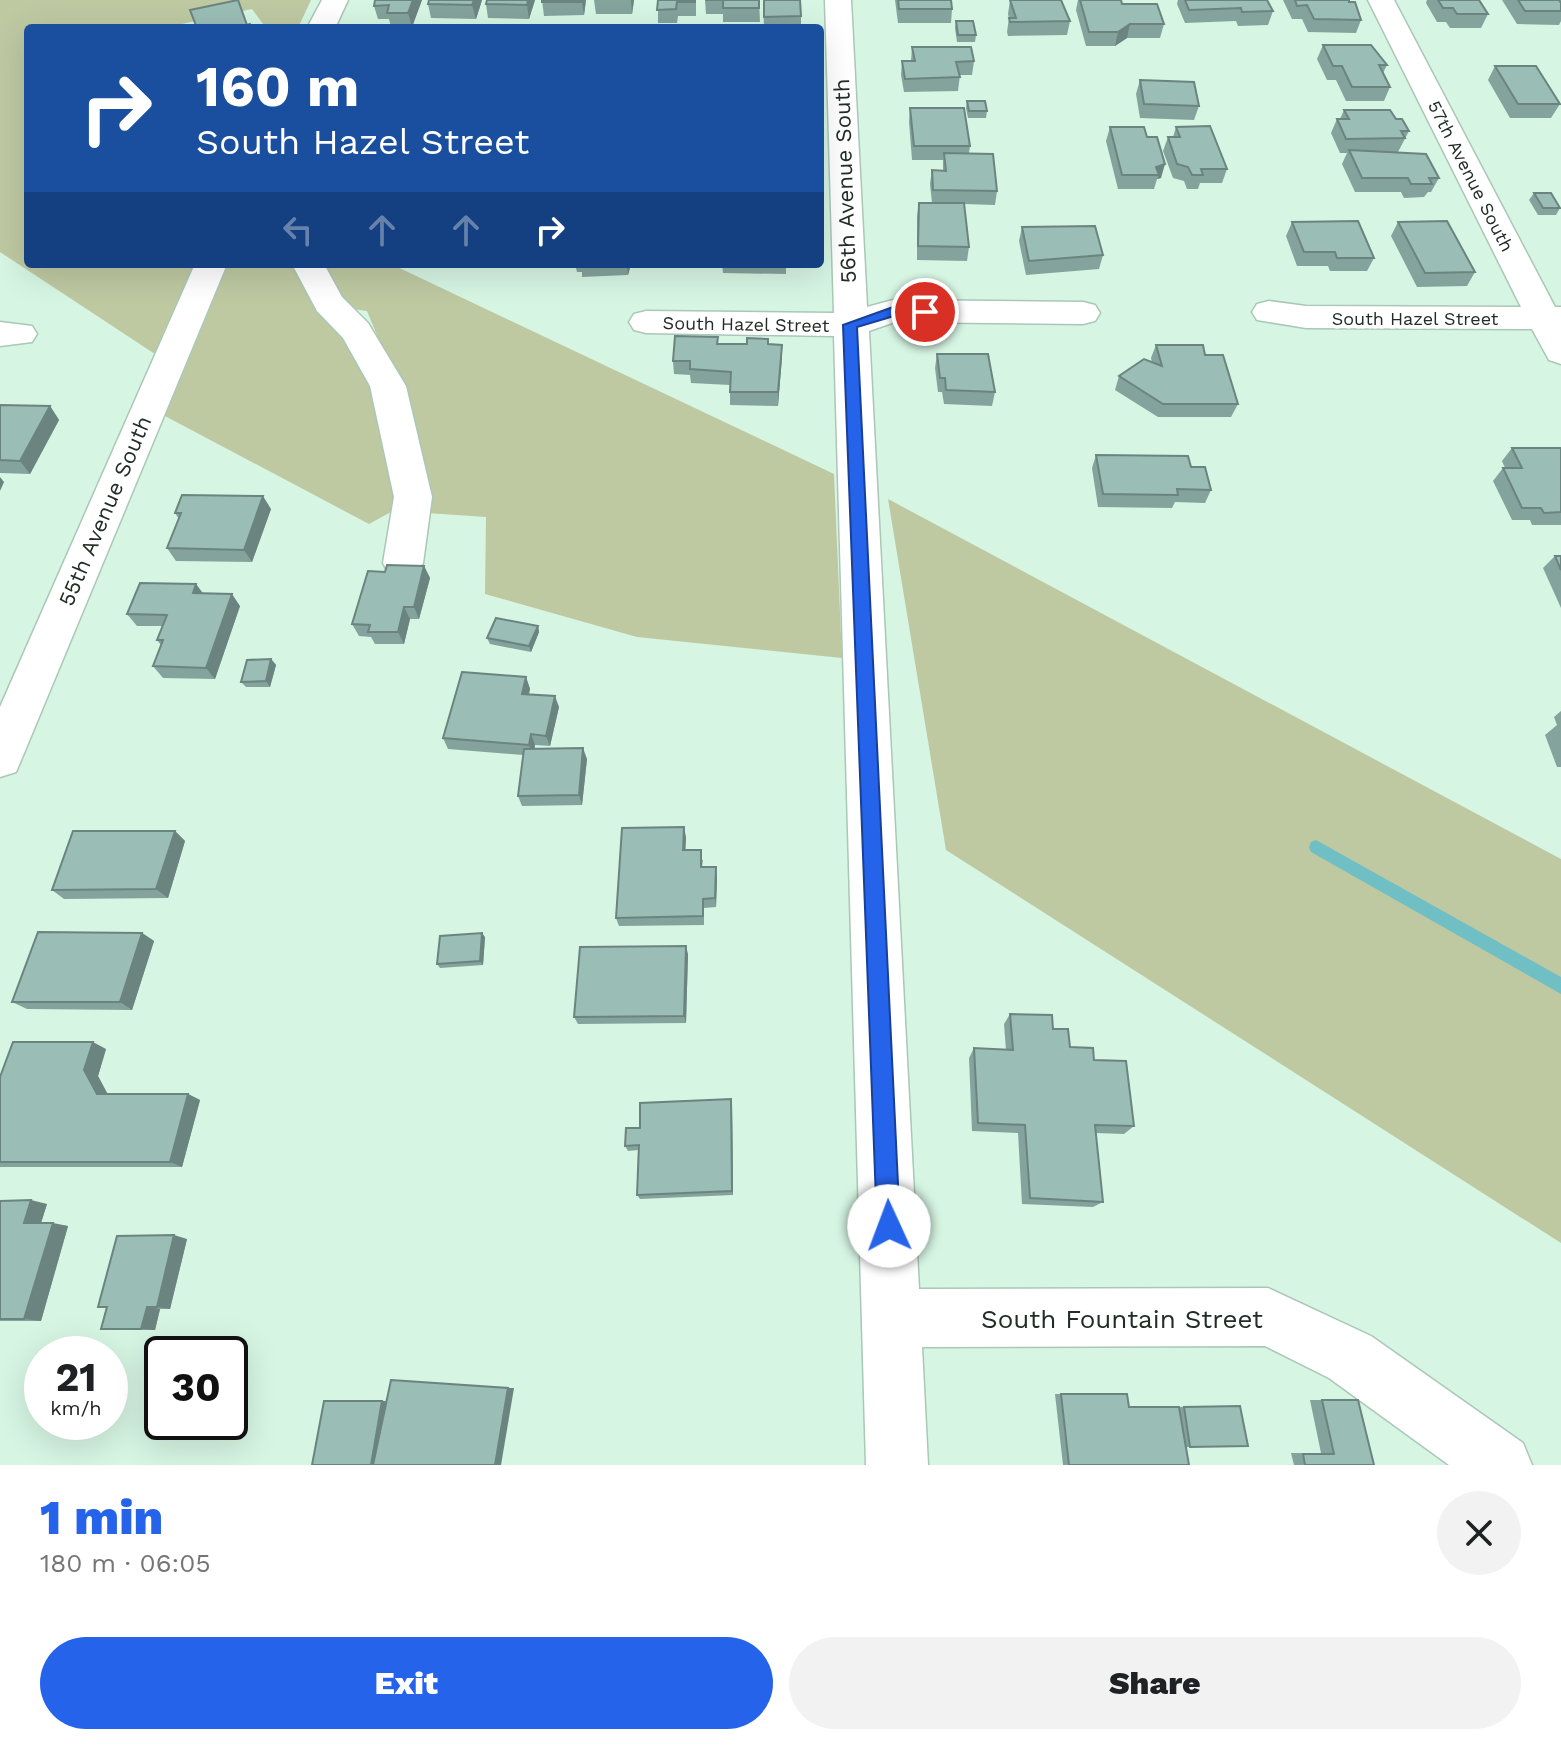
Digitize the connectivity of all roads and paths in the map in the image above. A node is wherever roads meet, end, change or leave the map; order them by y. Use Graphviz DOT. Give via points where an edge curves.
graph roads {
  1 [pos="335,0"];
  2 [pos="838,0"];
  3 [pos="1381,0"];
  4 [pos="323,24"];
  5 [pos="209,268"];
  6 [pos="310,268"];
  7 [pos="1269,312"];
  8 [pos="1083,313"];
  9 [pos="1552,318"];
  10 [pos="646,322"];
  11 [pos="850,325"];
  12 [pos="1561,352"];
  13 [pos="403,563"];
  14 [pos="0,758"];
  15 [pos="893,1318"];
  16 [pos="897,1465"];
  17 [pos="1501,1465"];
  1 -- 4 [label="street"];
  2 -- 11 [label="street, 56th Avenue South"];
  3 -- 9 [label="street, 57th Avenue South"];
  5 -- 14 [label="street, 55th Avenue South"];
  6 -- 13 [label="street" via="388,386 413,497"];
  7 -- 9 [label="street, South Hazel Street" via="1306,317"];
  8 -- 11 [label="street, South Hazel Street" via="893,311"];
  9 -- 12 [label="street, 57th Avenue South"];
  10 -- 11 [label="street, South Hazel Street"];
  11 -- 15 [label="street, 56th Avenue South"];
  15 -- 16 [label="street, 56th Avenue South"];
  15 -- 17 [label="street, South Fountain Street" via="1268,1317 1350,1357"];
}
